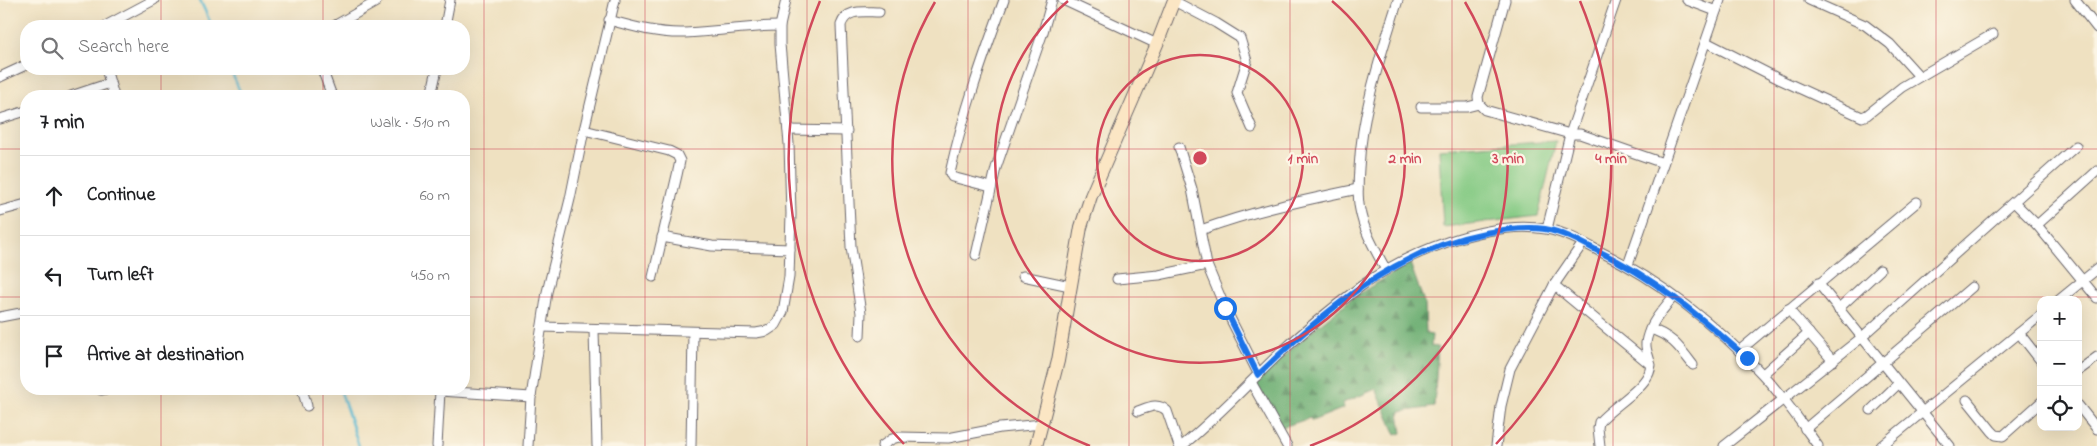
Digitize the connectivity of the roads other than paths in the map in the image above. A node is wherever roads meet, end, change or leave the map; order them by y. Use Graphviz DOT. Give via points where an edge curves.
graph roads {
  1 [pos="154,0"];
  2 [pos="450,0"];
  3 [pos="615,0"];
  4 [pos="786,0"];
  5 [pos="1004,0"];
  6 [pos="1052,0"];
  7 [pos="1063,0"];
  8 [pos="1174,0"];
  9 [pos="1398,0"];
  10 [pos="1505,0"];
  11 [pos="1616,0"];
  12 [pos="1687,0"];
  13 [pos="1720,0"];
  14 [pos="1809,0"];
  15 [pos="2074,0"];
  16 [pos="376,2"];
  17 [pos="1716,11"];
  18 [pos="879,12"];
  19 [pos="116,20"];
  20 [pos="344,20"];
  21 [pos="446,20"];
  22 [pos="610,20"];
  23 [pos="780,26"];
  24 [pos="2097,28"];
  25 [pos="1993,34"];
  26 [pos="1706,42"];
  27 [pos="1157,44"];
  28 [pos="20,68"];
  29 [pos="108,75"];
  30 [pos="324,75"];
  31 [pos="436,75"];
  32 [pos="1919,76"];
  33 [pos="0,77"];
  34 [pos="110,83"];
  35 [pos="89,90"];
  36 [pos="112,90"];
  37 [pos="330,90"];
  38 [pos="432,90"];
  39 [pos="1479,104"];
  40 [pos="1421,107"];
  41 [pos="20,113"];
  42 [pos="0,119"];
  43 [pos="1252,128"];
  44 [pos="584,130"];
  45 [pos="788,130"];
  46 [pos="847,131"];
  47 [pos="1570,134"];
  48 [pos="2076,146"];
  49 [pos="1179,147"];
  50 [pos="1663,162"];
  51 [pos="2097,171"];
  52 [pos="991,187"];
  53 [pos="1358,189"];
  54 [pos="1917,202"];
  55 [pos="2014,202"];
  56 [pos="20,206"];
  57 [pos="0,211"];
  58 [pos="2037,225"];
  59 [pos="1547,229"];
  60 [pos="1201,230"];
  61 [pos="662,236"];
  62 [pos="1582,243"];
  63 [pos="790,249"];
  64 [pos="976,255"];
  65 [pos="1207,264"];
  66 [pos="1628,265"];
  67 [pos="2097,269"];
  68 [pos="1386,270"];
  69 [pos="1880,270"];
  70 [pos="1023,276"];
  71 [pos="653,277"];
  72 [pos="1117,279"];
  73 [pos="2083,280"];
  74 [pos="1818,283"];
  75 [pos="1554,285"];
  76 [pos="1070,286"];
  77 [pos="1972,287"];
  78 [pos="1673,296"];
  79 [pos="2064,296"];
  80 [pos="2097,298"];
  81 [pos="1788,309"];
  82 [pos="1838,309"];
  83 [pos="20,313"];
  84 [pos="0,317"];
  85 [pos="2037,318"];
  86 [pos="542,328"];
  87 [pos="1650,329"];
  88 [pos="594,330"];
  89 [pos="693,332"];
  90 [pos="1809,333"];
  91 [pos="2019,333"];
  92 [pos="860,336"];
  93 [pos="1861,338"];
  94 [pos="1739,351"];
  95 [pos="2037,356"];
  96 [pos="2097,357"];
  97 [pos="1833,361"];
  98 [pos="1881,363"];
  99 [pos="1651,365"];
  100 [pos="1693,365"];
  101 [pos="2082,368"];
  102 [pos="1763,374"];
  103 [pos="1258,375"];
  104 [pos="1251,382"];
  105 [pos="1898,384"];
  106 [pos="470,392"];
  107 [pos="304,395"];
  108 [pos="440,395"];
  109 [pos="531,396"];
  110 [pos="1784,400"];
  111 [pos="1967,400"];
  112 [pos="307,406"];
  113 [pos="2037,406"];
  114 [pos="1138,410"];
  115 [pos="1871,410"];
  116 [pos="2082,410"];
  117 [pos="1922,412"];
  118 [pos="1043,424"];
  119 [pos="1805,429"];
  120 [pos="2097,429"];
  121 [pos="1947,443"];
  122 [pos="437,446"];
  123 [pos="528,446"];
  124 [pos="597,446"];
  125 [pos="691,446"];
  126 [pos="882,446"];
  127 [pos="1036,446"];
  128 [pos="1181,446"];
  129 [pos="1287,446"];
  130 [pos="1496,446"];
  131 [pos="1600,446"];
  132 [pos="1724,446"];
  133 [pos="1818,446"];
  134 [pos="1881,446"];
  135 [pos="1936,446"];
  1 -- 19 [label="street"];
  2 -- 21 [label="street"];
  3 -- 22 [label="street"];
  4 -- 23 [label="street"];
  5 -- 52 [label="street" via="972,87 950,173 952,177"];
  6 -- 52 [label="street"];
  7 -- 27 [label="street"];
  8 -- 27 [label="street"];
  8 -- 43 [label="street" via="1240,38 1247,61 1237,93"];
  9 -- 53 [label="street" via="1367,104"];
  10 -- 39 [label="street" via="1478,97"];
  11 -- 47 [label="street"];
  12 -- 17 [label="street"];
  13 -- 17 [label="street"];
  14 -- 32 [label="street" via="1865,25 1890,44"];
  15 -- 24 [label="street"];
  16 -- 20 [label="street"];
  17 -- 26 [label="street"];
  18 -- 46 [label="street" via="849,13 842,25"];
  22 -- 23 [label="street" via="645,29 684,33"];
  22 -- 44 [label="street"];
  23 -- 45 [label="street"];
  25 -- 32 [label="street"];
  26 -- 32 [label="street" via="1862,116"];
  26 -- 50 [label="street"];
  27 -- 76 [label="street" via="1091,196 1081,227"];
  28 -- 33 [label="street"];
  29 -- 34 [label="street"];
  30 -- 37 [label="street"];
  31 -- 38 [label="street"];
  34 -- 35 [label="street"];
  34 -- 36 [label="street"];
  39 -- 40 [label="street"];
  39 -- 47 [label="street" via="1485,110"];
  41 -- 42 [label="street"];
  44 -- 61 [label="street" via="669,150 677,155 680,161"];
  44 -- 86 [label="street" via="547,292"];
  45 -- 46 [label="street"];
  45 -- 63 [label="street"];
  46 -- 92 [label="street" via="851,247 861,314"];
  47 -- 50 [label="street" via="1580,134"];
  47 -- 59 [label="street"];
  48 -- 55 [label="street"];
  49 -- 60 [label="street"];
  50 -- 66 [label="street"];
  51 -- 58 [label="street"];
  52 -- 64 [label="street"];
  53 -- 60 [label="street" via="1270,208"];
  53 -- 68 [label="street" via="1360,211 1369,238"];
  54 -- 74 [label="street"];
  55 -- 58 [label="street"];
  55 -- 93 [label="street"];
  56 -- 57 [label="street"];
  58 -- 73 [label="street"];
  59 -- 62 [label="street"];
  59 -- 68 [label="street" via="1504,230 1462,237"];
  60 -- 65 [label="street"];
  61 -- 63 [label="street" via="720,247"];
  61 -- 71 [label="street"];
  62 -- 66 [label="street"];
  62 -- 75 [label="street"];
  63 -- 89 [label="street" via="783,312 776,325 756,333"];
  65 -- 72 [label="street" via="1159,275"];
  65 -- 103 [label="street"];
  66 -- 78 [label="street"];
  67 -- 73 [label="street"];
  68 -- 103 [label="street" via="1322,318"];
  69 -- 82 [label="street"];
  70 -- 76 [label="street"];
  73 -- 79 [label="street"];
  73 -- 80 [label="street"];
  74 -- 81 [label="street"];
  74 -- 82 [label="street"];
  75 -- 99 [label="street"];
  75 -- 130 [label="street" via="1510,369"];
  76 -- 118 [label="street" via="1058,361"];
  77 -- 98 [label="street"];
  78 -- 87 [label="street"];
  78 -- 94 [label="street"];
  81 -- 90 [label="street"];
  81 -- 94 [label="street"];
  82 -- 93 [label="street"];
  83 -- 84 [label="street"];
  85 -- 91 [label="street"];
  86 -- 88 [label="street"];
  86 -- 109 [label="street"];
  87 -- 99 [label="street" via="1646,343"];
  87 -- 100 [label="street" via="1671,338"];
  88 -- 89 [label="street"];
  88 -- 124 [label="street"];
  89 -- 125 [label="street"];
  90 -- 97 [label="street"];
  90 -- 102 [label="street"];
  91 -- 95 [label="street"];
  91 -- 117 [label="street"];
  93 -- 97 [label="street"];
  93 -- 98 [label="street"];
  94 -- 102 [label="street"];
  96 -- 101 [label="street"];
  97 -- 110 [label="street"];
  98 -- 105 [label="street"];
  98 -- 119 [label="street"];
  99 -- 131 [label="street" via="1647,377 1600,422"];
  102 -- 110 [label="street"];
  103 -- 104 [label="street"];
  104 -- 128 [label="street"];
  104 -- 129 [label="street"];
  105 -- 115 [label="street"];
  105 -- 117 [label="street"];
  106 -- 109 [label="street"];
  107 -- 112 [label="street"];
  108 -- 122 [label="street"];
  109 -- 123 [label="street"];
  110 -- 119 [label="street"];
  110 -- 132 [label="street"];
  111 -- 113 [label="street" via="1996,435 2003,436"];
  114 -- 128 [label="street" via="1152,406 1164,408"];
  116 -- 120 [label="street"];
  117 -- 121 [label="street"];
  117 -- 134 [label="street"];
  118 -- 126 [label="street" via="948,438 899,437"];
  118 -- 127 [label="street"];
  119 -- 133 [label="street"];
  121 -- 135 [label="street"];
}
